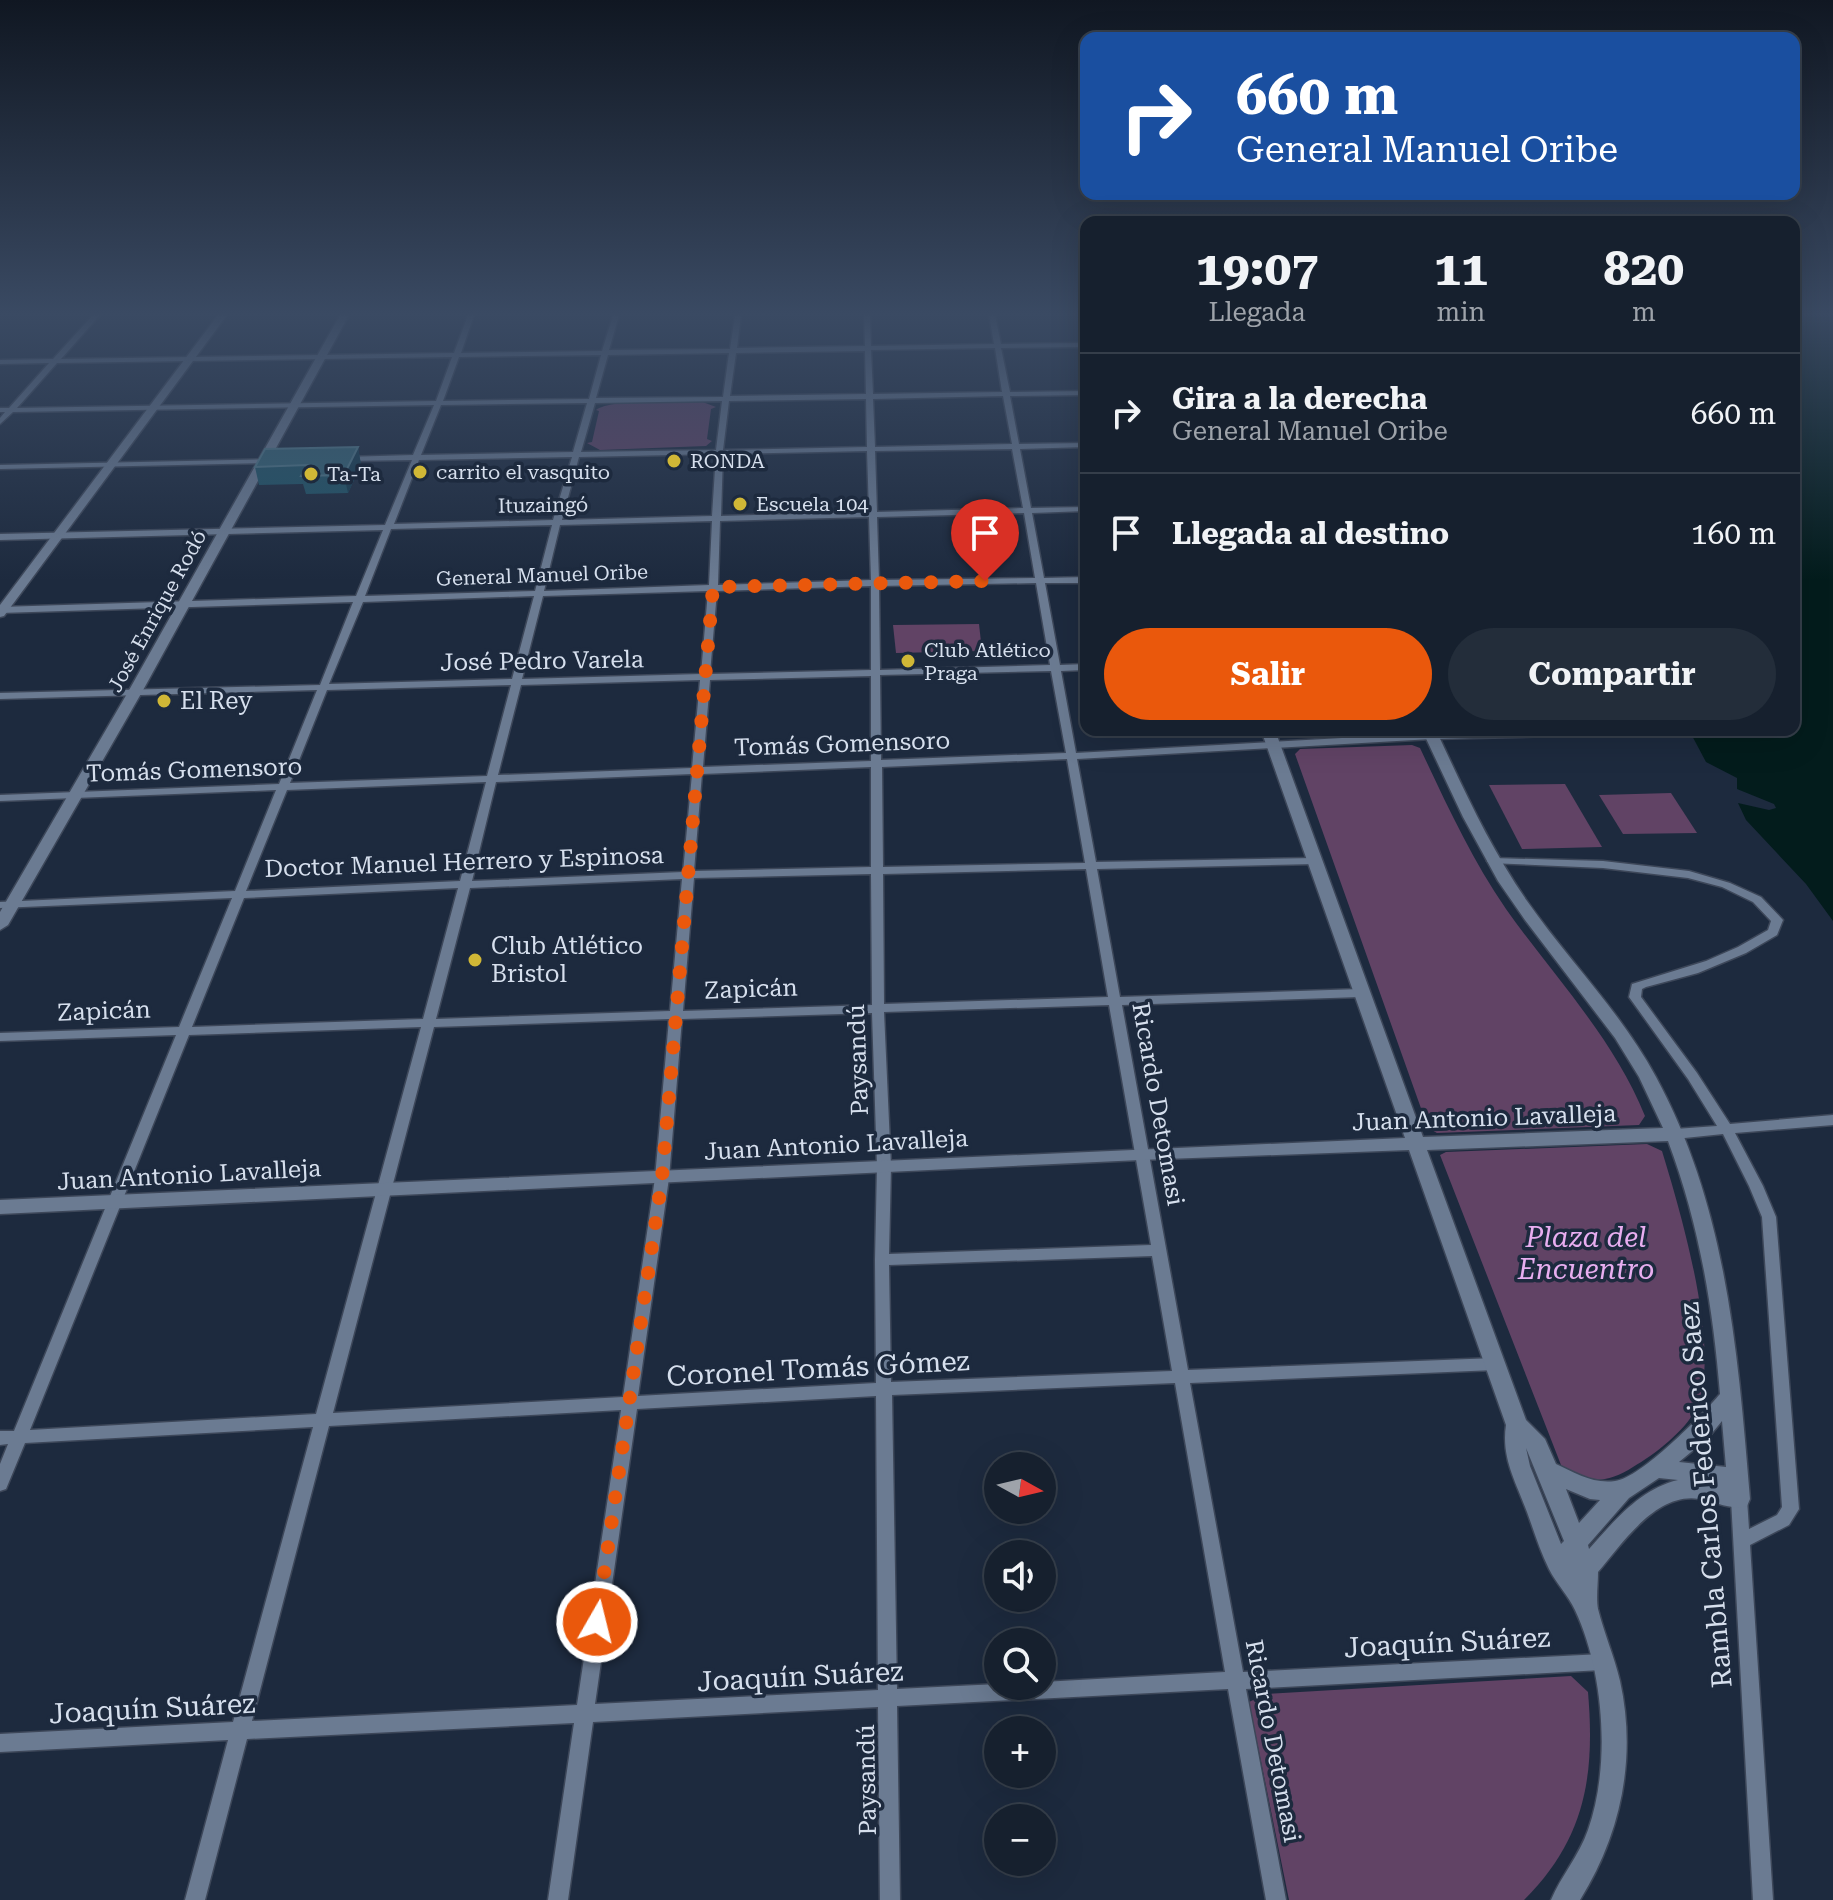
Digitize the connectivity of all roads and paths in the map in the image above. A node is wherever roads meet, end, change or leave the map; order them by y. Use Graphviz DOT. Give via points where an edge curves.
graph roads {
  1 [pos="17,404"];
  2 [pos="157,404"];
  3 [pos="360,404"];
  4 [pos="438,404"];
  5 [pos="566,404"];
  6 [pos="591,404"];
  7 [pos="725,404"];
  8 [pos="869,404"];
  9 [pos="1009,404"];
  10 [pos="296,405"];
  11 [pos="154,408"];
  12 [pos="0,410"];
  13 [pos="11,410"];
  14 [pos="0,422"];
  15 [pos="1080,445"];
  16 [pos="1016,446"];
  17 [pos="721,447"];
  18 [pos="869,449"];
  19 [pos="577,450"];
  20 [pos="415,458"];
  21 [pos="340,459"];
  22 [pos="280,460"];
  23 [pos="264,461"];
  24 [pos="111,464"];
  25 [pos="0,467"];
  26 [pos="1080,509"];
  27 [pos="1028,510"];
  28 [pos="871,514"];
  29 [pos="717,518"];
  30 [pos="557,522"];
  31 [pos="388,526"];
  32 [pos="224,531"];
  33 [pos="57,535"];
  34 [pos="0,537"];
  35 [pos="1080,580"];
  36 [pos="1040,581"];
  37 [pos="875,583"];
  38 [pos="713,587"];
  39 [pos="541,593"];
  40 [pos="358,598"];
  41 [pos="184,604"];
  42 [pos="1,611"];
  43 [pos="1080,667"];
  44 [pos="1057,668"];
  45 [pos="876,673"];
  46 [pos="703,677"];
  47 [pos="517,682"];
  48 [pos="322,687"];
  49 [pos="135,692"];
  50 [pos="0,696"];
  51 [pos="1310,736"];
  52 [pos="1431,736"];
  53 [pos="1270,737"];
  54 [pos="1073,756"];
  55 [pos="876,763"];
  56 [pos="697,770"];
  57 [pos="492,778"];
  58 [pos="281,787"];
  59 [pos="77,794"];
  60 [pos="0,798"];
  61 [pos="1315,861"];
  62 [pos="1493,861"];
  63 [pos="1090,864"];
  64 [pos="878,869"];
  65 [pos="687,875"];
  66 [pos="465,885"];
  67 [pos="238,894"];
  68 [pos="6,905"];
  69 [pos="0,925"];
  70 [pos="1360,993"];
  71 [pos="1114,1002"];
  72 [pos="878,1008"];
  73 [pos="675,1013"];
  74 [pos="428,1021"];
  75 [pos="183,1030"];
  76 [pos="0,1037"];
  77 [pos="1833,1120"];
  78 [pos="1730,1130"];
  79 [pos="1675,1134"];
  80 [pos="1416,1145"];
  81 [pos="1140,1154"];
  82 [pos="884,1166"];
  83 [pos="662,1178"];
  84 [pos="385,1190"];
  85 [pos="114,1202"];
  86 [pos="0,1207"];
  87 [pos="1158,1250"];
  88 [pos="882,1260"];
  89 [pos="1495,1364"];
  90 [pos="1181,1377"];
  91 [pos="885,1389"];
  92 [pos="1731,1396"];
  93 [pos="630,1403"];
  94 [pos="324,1420"];
  95 [pos="1517,1425"];
  96 [pos="19,1437"];
  97 [pos="0,1438"];
  98 [pos="1656,1468"];
  99 [pos="1548,1471"];
  100 [pos="0,1484"];
  101 [pos="1738,1489"];
  102 [pos="1621,1491"];
  103 [pos="1742,1541"];
  104 [pos="1575,1542"];
  105 [pos="1558,1564"];
  106 [pos="1586,1569"];
  107 [pos="1586,1607"];
  108 [pos="1602,1662"];
  109 [pos="1235,1681"];
  110 [pos="889,1700"];
  111 [pos="583,1715"];
  112 [pos="240,1731"];
  113 [pos="0,1743"];
  114 [pos="195,1900"];
  115 [pos="558,1900"];
  116 [pos="890,1900"];
  117 [pos="1276,1900"];
  118 [pos="1564,1900"];
  119 [pos="1763,1900"];
  1 -- 13 [label="street"];
  2 -- 11 [label="street"];
  3 -- 10 [label="street"];
  4 -- 20 [label="street"];
  5 -- 6 [label="street"];
  6 -- 19 [label="street"];
  7 -- 17 [label="street"];
  8 -- 18 [label="street, Paysandú"];
  9 -- 16 [label="street, Ricardo Detomasi"];
  10 -- 11 [label="street"];
  10 -- 23 [label="street, José Enrique Rodó"];
  11 -- 13 [label="street"];
  11 -- 24 [label="street"];
  12 -- 13 [label="street"];
  13 -- 14 [label="street"];
  15 -- 16 [label="street"];
  16 -- 18 [label="street"];
  16 -- 27 [label="street, Ricardo Detomasi"];
  17 -- 18 [label="street"];
  17 -- 19 [label="street"];
  17 -- 29 [label="street"];
  18 -- 28 [label="street, Paysandú"];
  19 -- 20 [label="street"];
  19 -- 30 [label="street"];
  20 -- 21 [label="street"];
  20 -- 31 [label="street"];
  22 -- 23 [label="street"];
  23 -- 24 [label="street"];
  23 -- 32 [label="street, José Enrique Rodó"];
  24 -- 25 [label="street"];
  24 -- 33 [label="street"];
  26 -- 27 [label="street, Ituzaingó"];
  27 -- 28 [label="street, Ituzaingó"];
  27 -- 36 [label="street, Ricardo Detomasi"];
  28 -- 29 [label="street, Ituzaingó"];
  28 -- 37 [label="street, Paysandú"];
  29 -- 30 [label="street, Ituzaingó"];
  29 -- 38 [label="street"];
  30 -- 31 [label="street, Ituzaingó"];
  30 -- 39 [label="street"];
  31 -- 32 [label="street, Ituzaingó"];
  31 -- 40 [label="street"];
  32 -- 33 [label="street, Ituzaingó"];
  32 -- 41 [label="street, José Enrique Rodó"];
  33 -- 34 [label="street, Ituzaingó"];
  33 -- 42 [label="street"];
  35 -- 36 [label="street, General Manuel Oribe"];
  36 -- 37 [label="street, General Manuel Oribe"];
  36 -- 44 [label="street, Ricardo Detomasi"];
  37 -- 38 [label="street, General Manuel Oribe"];
  37 -- 45 [label="street, Paysandú"];
  38 -- 39 [label="street, General Manuel Oribe"];
  38 -- 46 [label="street"];
  39 -- 40 [label="street, General Manuel Oribe"];
  39 -- 47 [label="street"];
  40 -- 41 [label="street, General Manuel Oribe"];
  40 -- 48 [label="street"];
  41 -- 42 [label="street, General Manuel Oribe"];
  41 -- 49 [label="street, José Enrique Rodó"];
  43 -- 44 [label="street, José Pedro Varela"];
  44 -- 45 [label="street, José Pedro Varela"];
  44 -- 54 [label="street, Ricardo Detomasi"];
  45 -- 46 [label="street, José Pedro Varela"];
  45 -- 55 [label="street, Paysandú"];
  46 -- 47 [label="street, José Pedro Varela"];
  46 -- 56 [label="street"];
  47 -- 48 [label="street, José Pedro Varela"];
  47 -- 57 [label="street"];
  48 -- 49 [label="street, José Pedro Varela"];
  48 -- 58 [label="street"];
  49 -- 50 [label="street, José Pedro Varela"];
  49 -- 59 [label="street, José Enrique Rodó"];
  51 -- 53 [label="street, Tomás Gomensoro"];
  52 -- 62 [label="street, Rambla Carlos Federico Saez"];
  53 -- 54 [label="street, Tomás Gomensoro"];
  53 -- 61 [label="street"];
  54 -- 55 [label="street, Tomás Gomensoro"];
  54 -- 63 [label="street, Ricardo Detomasi"];
  55 -- 56 [label="street, Tomás Gomensoro"];
  55 -- 64 [label="street, Paysandú"];
  56 -- 57 [label="street, Tomás Gomensoro"];
  56 -- 65 [label="street"];
  57 -- 58 [label="street, Tomás Gomensoro"];
  57 -- 66 [label="street"];
  58 -- 59 [label="street, Tomás Gomensoro"];
  58 -- 67 [label="street"];
  59 -- 60 [label="street, Tomás Gomensoro"];
  59 -- 68 [label="street, José Enrique Rodó"];
  61 -- 63 [label="street, Doctor Manuel Herrero y Espinosa"];
  61 -- 70 [label="street"];
  62 -- 78 [label="street" via="1679,871 1754,897 1771,910 1777,920 1773,932 1754,944 1692,972 1636,987 1635,997"];
  62 -- 79 [label="street, Rambla Carlos Federico Saez" via="1613,1022"];
  63 -- 64 [label="street, Doctor Manuel Herrero y Espinosa"];
  63 -- 71 [label="street, Ricardo Detomasi"];
  64 -- 65 [label="street, Doctor Manuel Herrero y Espinosa"];
  64 -- 72 [label="street, Paysandú"];
  65 -- 66 [label="street, Doctor Manuel Herrero y Espinosa"];
  65 -- 73 [label="street"];
  66 -- 67 [label="street, Doctor Manuel Herrero y Espinosa"];
  66 -- 74 [label="street"];
  67 -- 68 [label="street, Doctor Manuel Herrero y Espinosa"];
  67 -- 75 [label="street"];
  68 -- 69 [label="street, José Enrique Rodó"];
  70 -- 71 [label="street, Zapicán"];
  70 -- 80 [label="street"];
  71 -- 72 [label="street, Zapicán"];
  71 -- 81 [label="street, Ricardo Detomasi"];
  72 -- 73 [label="street, Zapicán"];
  72 -- 82 [label="street, Paysandú"];
  73 -- 74 [label="street, Zapicán"];
  73 -- 83 [label="street"];
  74 -- 75 [label="street, Zapicán"];
  74 -- 84 [label="street"];
  75 -- 76 [label="street, Zapicán"];
  75 -- 85 [label="street"];
  77 -- 78 [label="street"];
  78 -- 79 [label="street"];
  78 -- 103 [label="street" via="1769,1217 1791,1509 1783,1520"];
  79 -- 80 [label="street, Juan Antonio Lavalleja"];
  79 -- 92 [label="street, Rambla Carlos Federico Saez" via="1714,1260"];
  80 -- 81 [label="street, Juan Antonio Lavalleja"];
  80 -- 89 [label="street"];
  81 -- 82 [label="street, Juan Antonio Lavalleja"];
  81 -- 87 [label="street, Ricardo Detomasi"];
  82 -- 83 [label="street, Juan Antonio Lavalleja"];
  82 -- 88 [label="street, Paysandú"];
  83 -- 84 [label="street, Juan Antonio Lavalleja"];
  83 -- 93 [label="street"];
  84 -- 85 [label="street, Juan Antonio Lavalleja"];
  84 -- 94 [label="street"];
  85 -- 86 [label="street, Juan Antonio Lavalleja"];
  85 -- 96 [label="street"];
  87 -- 88 [label="street"];
  87 -- 90 [label="street, Ricardo Detomasi"];
  88 -- 91 [label="street, Paysandú"];
  89 -- 90 [label="street, Coronel Tomás Gómez"];
  89 -- 95 [label="street"];
  90 -- 91 [label="street, Coronel Tomás Gómez"];
  90 -- 109 [label="street, Ricardo Detomasi"];
  91 -- 93 [label="street, Coronel Tomás Gómez"];
  91 -- 110 [label="street, Paysandú"];
  92 -- 98 [label="street" via="1700,1432"];
  92 -- 101 [label="street, Rambla Carlos Federico Saez"];
  93 -- 94 [label="street, Coronel Tomás Gómez"];
  93 -- 111 [label="street"];
  94 -- 96 [label="street, Coronel Tomás Gómez"];
  94 -- 112 [label="street"];
  95 -- 99 [label="street" via="1537,1445"];
  95 -- 105 [label="street" via="1512,1446"];
  96 -- 97 [label="street, Coronel Tomás Gómez"];
  96 -- 100 [label="street"];
  98 -- 101 [label="street"];
  98 -- 102 [label="street"];
  99 -- 102 [label="street" via="1590,1490"];
  99 -- 104 [label="street"];
  101 -- 103 [label="street, Rambla Carlos Federico Saez"];
  101 -- 106 [label="street" via="1681,1488 1666,1494 1633,1519"];
  102 -- 104 [label="street"];
  103 -- 119 [label="street, Rambla Carlos Federico Saez"];
  104 -- 105 [label="street"];
  104 -- 106 [label="street"];
  105 -- 106 [label="street"];
  105 -- 107 [label="street"];
  106 -- 107 [label="street"];
  107 -- 108 [label="street"];
  108 -- 109 [label="street, Joaquín Suárez"];
  108 -- 118 [label="street" via="1615,1725 1614,1784 1597,1844"];
  109 -- 110 [label="street, Joaquín Suárez"];
  109 -- 117 [label="street, Ricardo Detomasi"];
  110 -- 111 [label="street, Joaquín Suárez"];
  110 -- 116 [label="street, Paysandú"];
  111 -- 112 [label="street, Joaquín Suárez"];
  111 -- 115 [label="street"];
  112 -- 113 [label="street, Joaquín Suárez"];
  112 -- 114 [label="street"];
}
